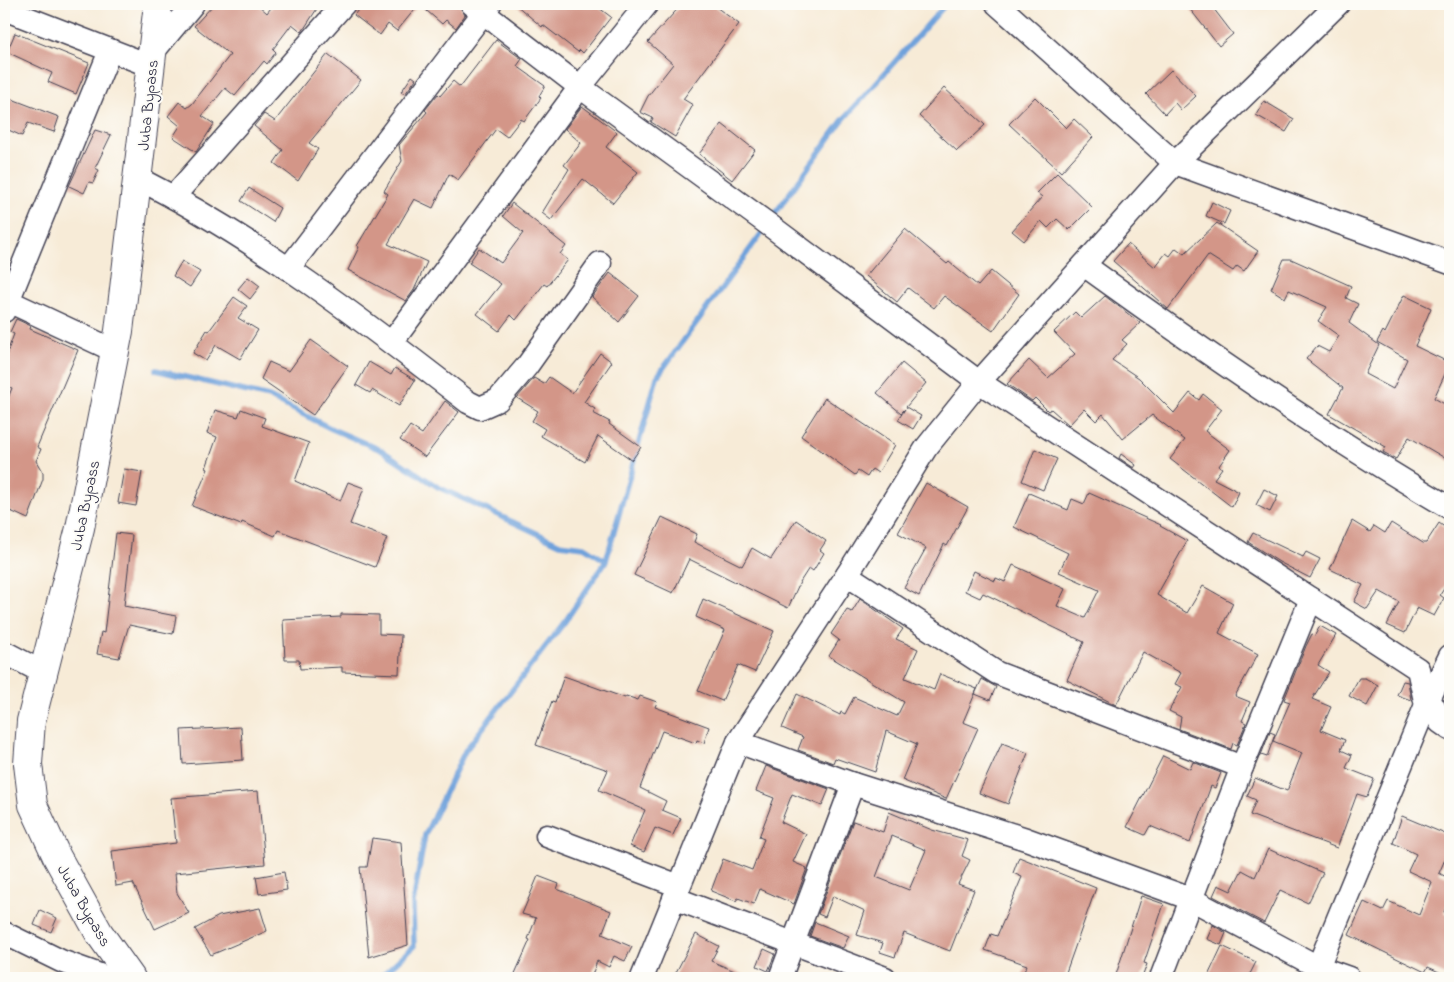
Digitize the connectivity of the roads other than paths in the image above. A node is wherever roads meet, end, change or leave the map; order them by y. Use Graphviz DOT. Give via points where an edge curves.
graph roads {
  1 [pos="158,4"];
  2 [pos="193,4"];
  3 [pos="344,4"];
  4 [pos="647,4"];
  5 [pos="997,4"];
  6 [pos="1338,4"];
  7 [pos="482,7"];
  8 [pos="4,9"];
  9 [pos="110,51"];
  10 [pos="152,59"];
  11 [pos="580,87"];
  12 [pos="1175,163"];
  13 [pos="139,179"];
  14 [pos="173,197"];
  15 [pos="600,263"];
  16 [pos="1450,263"];
  17 [pos="1084,265"];
  18 [pos="288,268"];
  19 [pos="5,304"];
  20 [pos="392,342"];
  21 [pos="115,351"];
  22 [pos="979,382"];
  23 [pos="1450,508"];
  24 [pos="847,575"];
  25 [pos="1311,599"];
  26 [pos="4,652"];
  27 [pos="1450,656"];
  28 [pos="42,672"];
  29 [pos="1430,698"];
  30 [pos="1450,729"];
  31 [pos="738,742"];
  32 [pos="1242,767"];
  33 [pos="853,784"];
  34 [pos="546,836"];
  35 [pos="676,892"];
  36 [pos="1191,899"];
  37 [pos="4,933"];
  38 [pos="794,945"];
  39 [pos="1318,967"];
  40 [pos="108,978"];
  41 [pos="131,978"];
  42 [pos="642,978"];
  43 [pos="780,978"];
  44 [pos="885,978"];
  45 [pos="1161,978"];
  46 [pos="1349,978"];
  1 -- 10 [label="main road, Juba Bypass"];
  2 -- 10 [label="street"];
  3 -- 14 [label="street"];
  4 -- 11 [label="street"];
  5 -- 12 [label="street"];
  6 -- 12 [label="street"];
  7 -- 11 [label="street"];
  7 -- 18 [label="street"];
  8 -- 9 [label="street"];
  9 -- 10 [label="street"];
  9 -- 19 [label="street"];
  10 -- 13 [label="main road, Juba Bypass"];
  11 -- 20 [label="street"];
  11 -- 22 [label="street"];
  12 -- 16 [label="street"];
  12 -- 17 [label="street"];
  13 -- 14 [label="street"];
  13 -- 21 [label="main road, Juba Bypass"];
  14 -- 18 [label="street"];
  15 -- 20 [label="street" via="527,366 498,400 480,408"];
  17 -- 22 [label="street"];
  17 -- 23 [label="street" via="1221,363 1364,457"];
  18 -- 20 [label="street"];
  19 -- 21 [label="street"];
  21 -- 28 [label="main road, Juba Bypass" via="80,528"];
  22 -- 24 [label="street" via="926,448"];
  22 -- 25 [label="street"];
  22 -- 29 [label="street"];
  24 -- 31 [label="street"];
  24 -- 32 [label="street" via="996,673"];
  25 -- 29 [label="street" via="1418,670"];
  25 -- 32 [label="street"];
  26 -- 28 [label="street"];
  27 -- 29 [label="street"];
  28 -- 41 [label="main road, Juba Bypass" via="30,721 28,764 33,805 99,933"];
  29 -- 30 [label="street" via="1440,722"];
  29 -- 39 [label="street"];
  31 -- 33 [label="street"];
  31 -- 35 [label="street"];
  32 -- 36 [label="street"];
  33 -- 36 [label="street" via="1026,839"];
  33 -- 38 [label="street"];
  34 -- 35 [label="street"];
  35 -- 38 [label="street"];
  35 -- 42 [label="street"];
  36 -- 39 [label="street"];
  36 -- 45 [label="street"];
  37 -- 40 [label="street" via="61,961"];
  38 -- 43 [label="street"];
  38 -- 44 [label="street"];
  39 -- 46 [label="street"];
}
